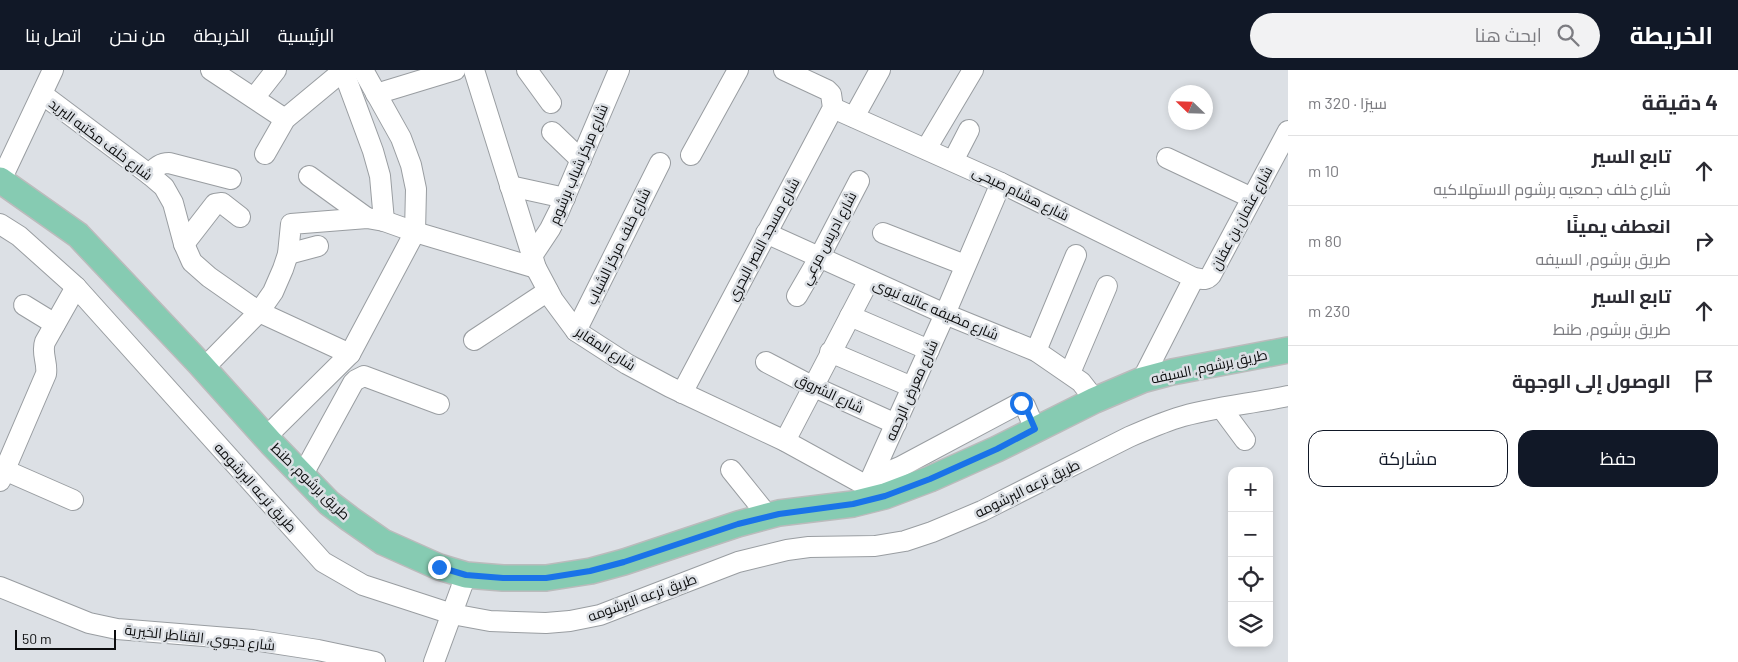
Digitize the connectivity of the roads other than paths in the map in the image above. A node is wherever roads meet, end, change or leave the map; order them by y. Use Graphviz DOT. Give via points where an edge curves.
graph roads {
  1 [pos="53,70"];
  2 [pos="276,70"];
  3 [pos="348,70"];
  4 [pos="454,70"];
  5 [pos="474,70"];
  6 [pos="527,70"];
  7 [pos="619,70"];
  8 [pos="738,70"];
  9 [pos="784,70"];
  10 [pos="880,70"];
  11 [pos="973,70"];
  12 [pos="215,71"];
  13 [pos="42,94"];
  14 [pos="376,94"];
  15 [pos="254,98"];
  16 [pos="551,103"];
  17 [pos="833,108"];
  18 [pos="854,116"];
  19 [pos="285,119"];
  20 [pos="969,130"];
  21 [pos="1288,131"];
  22 [pos="552,132"];
  23 [pos="926,149"];
  24 [pos="265,154"];
  25 [pos="691,155"];
  26 [pos="1167,158"];
  27 [pos="581,160"];
  28 [pos="953,161"];
  29 [pos="660,163"];
  30 [pos="150,175"];
  31 [pos="309,176"];
  32 [pos="231,179"];
  33 [pos="0,180"];
  34 [pos="859,181"];
  35 [pos="1001,183"];
  36 [pos="510,186"];
  37 [pos="565,198"];
  38 [pos="1252,198"];
  39 [pos="240,217"];
  40 [pos="375,220"];
  41 [pos="0,224"];
  42 [pos="415,232"];
  43 [pos="766,233"];
  44 [pos="883,233"];
  45 [pos="184,244"];
  46 [pos="318,246"];
  47 [pos="288,254"];
  48 [pos="1076,255"];
  49 [pos="819,258"];
  50 [pos="534,262"];
  51 [pos="965,265"];
  52 [pos="1201,278"];
  53 [pos="869,280"];
  54 [pos="1107,286"];
  55 [pos="76,287"];
  56 [pos="548,291"];
  57 [pos="797,296"];
  58 [pos="24,305"];
  59 [pos="259,312"];
  60 [pos="945,314"];
  61 [pos="850,316"];
  62 [pos="55,324"];
  63 [pos="576,331"];
  64 [pos="474,340"];
  65 [pos="929,350"];
  66 [pos="1288,350"];
  67 [pos="1036,351"];
  68 [pos="830,352"];
  69 [pos="350,354"];
  70 [pos="766,362"];
  71 [pos="204,368"];
  72 [pos="1070,373"];
  73 [pos="1142,380"];
  74 [pos="812,386"];
  75 [pos="912,387"];
  76 [pos="682,393"];
  77 [pos="1288,396"];
  78 [pos="1095,400"];
  79 [pos="439,404"];
  80 [pos="1222,409"];
  81 [pos="896,424"];
  82 [pos="266,437"];
  83 [pos="1245,440"];
  84 [pos="785,441"];
  85 [pos="731,470"];
  86 [pos="2,473"];
  87 [pos="302,476"];
  88 [pos="875,486"];
  89 [pos="73,500"];
  90 [pos="768,516"];
  91 [pos="466,575"];
  92 [pos="0,587"];
  93 [pos="452,614"];
  94 [pos="375,662"];
  95 [pos="434,662"];
  1 -- 13 [label="street"];
  2 -- 15 [label="street"];
  3 -- 14 [label="street"];
  3 -- 19 [label="street"];
  3 -- 40 [label="street" via="380,176"];
  4 -- 14 [label="street"];
  5 -- 36 [label="street, شارع المقابر"];
  6 -- 16 [label="street"];
  7 -- 27 [label="street, شارع مركز شباب برشوم"];
  8 -- 25 [label="street"];
  9 -- 17 [label="street" via="821,86 831,94"];
  10 -- 18 [label="street"];
  11 -- 23 [label="street"];
  12 -- 15 [label="street"];
  13 -- 30 [label="street, شارع خلف مكتبه البريد"];
  13 -- 33 [label="street"];
  14 -- 42 [label="street" via="401,138 411,165 416,189"];
  15 -- 19 [label="street"];
  17 -- 18 [label="street, شارع هشام صبحى"];
  17 -- 43 [label="street, شارع مسجد النصر البحري"];
  18 -- 23 [label="street, شارع هشام صبحى"];
  19 -- 24 [label="street"];
  20 -- 28 [label="street"];
  21 -- 38 [label="street, شارع عثمان بن عفان"];
  22 -- 27 [label="street"];
  23 -- 28 [label="street, شارع هشام صبحى"];
  26 -- 38 [label="street"];
  27 -- 37 [label="street, شارع مركز شباب برشوم"];
  28 -- 35 [label="street, شارع هشام صبحى"];
  29 -- 63 [label="street, شارع خلف مركز الشباب"];
  30 -- 32 [label="street" via="156,167 169,163"];
  30 -- 45 [label="street, شارع خلف مكتبه البريد" via="164,187 173,203"];
  31 -- 40 [label="street"];
  33 -- 71 [label="main road, طريق برشوم, طنط" via="78,236"];
  34 -- 49 [label="street, شارع ادريس مرعي"];
  35 -- 51 [label="street, شارع معرض الرحمه"];
  35 -- 52 [label="street, شارع هشام صبحى"];
  36 -- 37 [label="street"];
  36 -- 50 [label="street, شارع المقابر"];
  37 -- 50 [label="street, شارع مركز شباب برشوم"];
  38 -- 52 [label="street, شارع عثمان بن عفان"];
  39 -- 45 [label="street" via="222,203 215,204"];
  40 -- 42 [label="street"];
  40 -- 47 [label="street" via="290,225"];
  41 -- 55 [label="street, طريق ترعه البرشومه" via="19,236"];
  42 -- 50 [label="street"];
  42 -- 69 [label="street"];
  43 -- 49 [label="street, شارع مضيفه عائله نبوى"];
  43 -- 76 [label="street, شارع مسجد النصر البحري"];
  44 -- 51 [label="street"];
  45 -- 59 [label="street, شارع خلف مكتبه البريد" via="192,262"];
  46 -- 47 [label="street"];
  47 -- 59 [label="street" via="279,281"];
  48 -- 67 [label="street"];
  49 -- 53 [label="street, شارع مضيفه عائله نبوى"];
  49 -- 57 [label="street, شارع ادريس مرعي"];
  50 -- 56 [label="street, شارع المقابر"];
  51 -- 60 [label="street, شارع معرض الرحمه"];
  52 -- 73 [label="street, شارع عثمان بن عفان"];
  53 -- 60 [label="street, شارع مضيفه عائله نبوى"];
  53 -- 61 [label="street"];
  54 -- 72 [label="street"];
  55 -- 62 [label="street"];
  55 -- 93 [label="street, طريق ترعه البرشومه" via="323,562 363,585"];
  56 -- 63 [label="street, شارع المقابر"];
  56 -- 64 [label="street"];
  58 -- 62 [label="street"];
  59 -- 69 [label="street, شارع خلف مكتبه البريد"];
  59 -- 71 [label="street"];
  60 -- 65 [label="street, شارع معرض الرحمه"];
  60 -- 67 [label="street, شارع مضيفه عائله نبوى"];
  61 -- 65 [label="street"];
  61 -- 68 [label="street"];
  62 -- 86 [label="street" via="43,347 46,374"];
  63 -- 76 [label="street, شارع المقابر" via="627,364"];
  65 -- 75 [label="street, شارع معرض الرحمه"];
  66 -- 73 [label="main road, طريق برشوم, السيفه"];
  67 -- 72 [label="street, شارع مضيفه عائله نبوى"];
  68 -- 74 [label="street"];
  68 -- 75 [label="street"];
  69 -- 82 [label="street"];
  70 -- 74 [label="street, شارع الشروق"];
  71 -- 82 [label="main road, طريق برشوم, طنط"];
  72 -- 78 [label="street, شارع مضيفه عائله نبوى"];
  73 -- 78 [label="main road, طريق برشوم, السيفه"];
  74 -- 81 [label="street, شارع الشروق"];
  74 -- 84 [label="street"];
  75 -- 81 [label="street, شارع معرض الرحمه"];
  76 -- 84 [label="street, شارع المقابر"];
  77 -- 80 [label="street, طريق ترعه البرشومه"];
  78 -- 88 [label="main road, طريق برشوم, السيفه" via="930,479"];
  79 -- 87 [label="street" via="360,377 353,383"];
  80 -- 83 [label="street"];
  80 -- 93 [label="street, طريق ترعه البرشومه" via="1177,418 1151,428 982,511 905,541 875,546 787,550 738,562 600,615 570,622 490,621"];
  81 -- 88 [label="street, شارع معرض الرحمه"];
  82 -- 87 [label="main road, طريق برشوم, طنط"];
  84 -- 88 [label="street, شارع المقابر"];
  85 -- 90 [label="street"];
  86 -- 89 [label="street"];
  87 -- 91 [label="main road, طريق برشوم, طنط" via="329,503 383,542 439,567"];
  88 -- 90 [label="main road, طريق برشوم, طنط" via="853,504"];
  90 -- 91 [label="main road, طريق برشوم, طنط" via="590,571 546,578"];
  91 -- 93 [label="street"];
  92 -- 94 [label="street, شارع دجوي, القناطر الخيرية" via="90,623 117,629 253,640"];
  93 -- 95 [label="street"];
}
